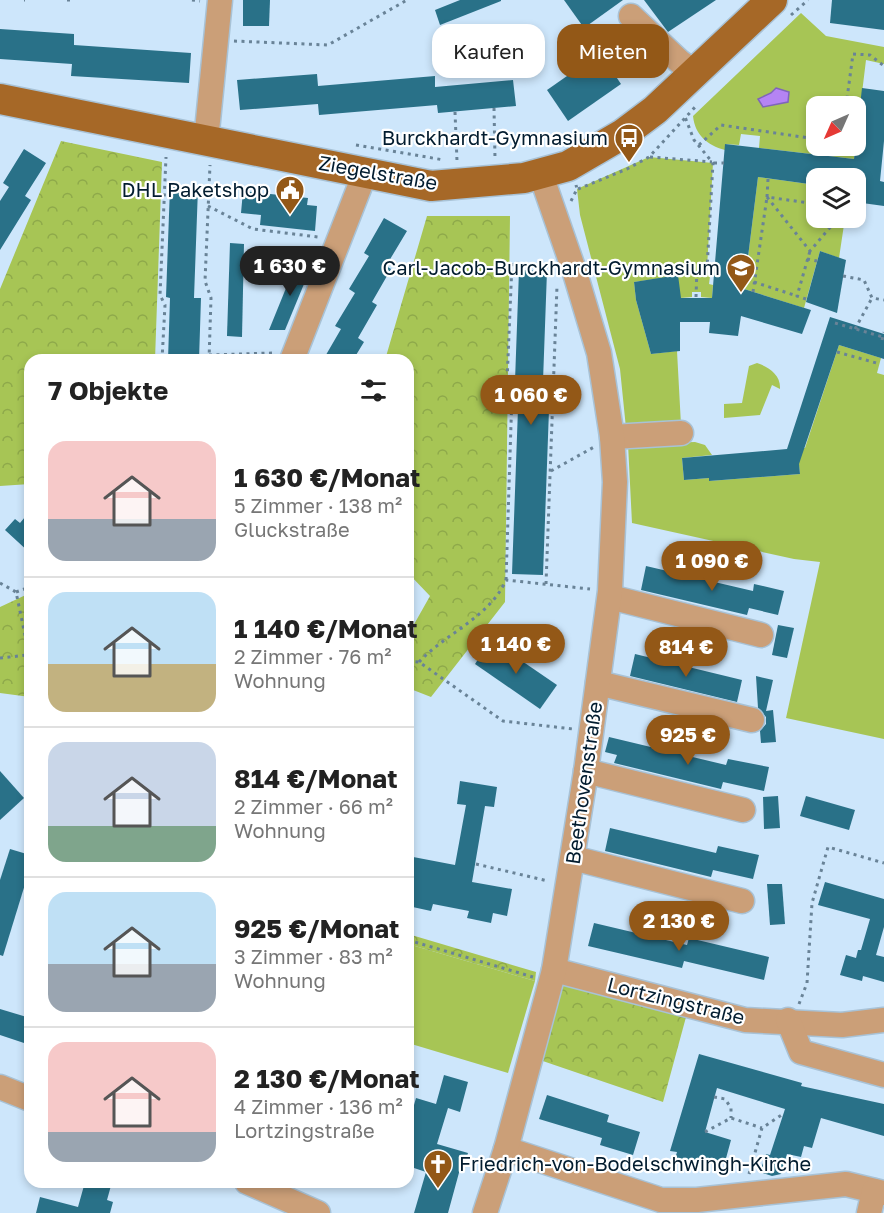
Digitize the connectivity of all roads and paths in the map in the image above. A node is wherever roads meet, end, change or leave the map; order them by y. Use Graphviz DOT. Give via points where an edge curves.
graph roads {
  1 [pos="219,0"];
  2 [pos="407,0"];
  3 [pos="772,0"];
  4 [pos="631,16"];
  5 [pos="218,40"];
  6 [pos="884,66"];
  7 [pos="696,73"];
  8 [pos="847,96"];
  9 [pos="0,99"];
  10 [pos="494,108"];
  11 [pos="455,112"];
  12 [pos="806,138"];
  13 [pos="355,145"];
  14 [pos="699,145"];
  15 [pos="208,153"];
  16 [pos="166,155"];
  17 [pos="495,160"];
  18 [pos="502,160"];
  19 [pos="484,161"];
  20 [pos="458,163"];
  21 [pos="713,163"];
  22 [pos="724,163"];
  23 [pos="463,164"];
  24 [pos="365,173"];
  25 [pos="541,175"];
  26 [pos="768,179"];
  27 [pos="767,197"];
  28 [pos="806,203"];
  29 [pos="208,206"];
  30 [pos="830,228"];
  31 [pos="341,240"];
  32 [pos="810,251"];
  33 [pos="807,259"];
  34 [pos="817,261"];
  35 [pos="568,267"];
  36 [pos="697,267"];
  37 [pos="843,276"];
  38 [pos="754,282"];
  39 [pos="753,292"];
  40 [pos="796,296"];
  41 [pos="696,297"];
  42 [pos="872,298"];
  43 [pos="806,299"];
  44 [pos="884,300"];
  45 [pos="835,323"];
  46 [pos="855,329"];
  47 [pos="884,332"];
  48 [pos="882,338"];
  49 [pos="837,352"];
  50 [pos="162,354"];
  51 [pos="209,354"];
  52 [pos="295,354"];
  53 [pos="880,364"];
  54 [pos="681,433"];
  55 [pos="612,437"];
  56 [pos="597,457"];
  57 [pos="551,471"];
  58 [pos="506,580"];
  59 [pos="0,583"];
  60 [pos="546,584"];
  61 [pos="24,589"];
  62 [pos="16,592"];
  63 [pos="610,594"];
  64 [pos="24,629"];
  65 [pos="761,635"];
  66 [pos="24,656"];
  67 [pos="0,658"];
  68 [pos="414,662"];
  69 [pos="419,662"];
  70 [pos="598,683"];
  71 [pos="752,720"];
  72 [pos="577,730"];
  73 [pos="586,771"];
  74 [pos="743,810"];
  75 [pos="573,858"];
  76 [pos="884,863"];
  77 [pos="476,864"];
  78 [pos="552,872"];
  79 [pos="742,901"];
  80 [pos="414,942"];
  81 [pos="540,975"];
  82 [pos="788,1020"];
  83 [pos="884,1020"];
  84 [pos="884,1075"];
  85 [pos="0,1087"];
  86 [pos="24,1097"];
  87 [pos="714,1097"];
  88 [pos="783,1114"];
  89 [pos="731,1118"];
  90 [pos="762,1128"];
  91 [pos="705,1132"];
  92 [pos="506,1149"];
  93 [pos="261,1188"];
  94 [pos="742,1196"];
  95 [pos="876,1199"];
  96 [pos="653,1206"];
  97 [pos="318,1213"];
  98 [pos="485,1213"];
  1 -- 5 [label="street"];
  2 -- 5 [label="path" via="328,45"];
  3 -- 7 [label="main road, Ziegelstraße"];
  4 -- 7 [label="street"];
  5 -- 15 [label="street"];
  6 -- 8 [label="path" via="870,55 853,54"];
  7 -- 25 [label="main road, Ziegelstraße" via="622,134 579,160"];
  9 -- 15 [label="main road, Ziegelstraße"];
  10 -- 17 [label="path"];
  11 -- 20 [label="path"];
  12 -- 14 [label="path" via="721,125"];
  13 -- 20 [label="path"];
  14 -- 21 [label="path"];
  14 -- 21 [label="path" via="685,117 649,157"];
  15 -- 24 [label="main road, Ziegelstraße"];
  15 -- 29 [label="path"];
  16 -- 50 [label="path" via="160,295 165,305"];
  17 -- 18 [label="path"];
  17 -- 19 [label="path"];
  20 -- 23 [label="path"];
  21 -- 22 [label="path"];
  21 -- 36 [label="path" via="707,269"];
  24 -- 25 [label="main road, Ziegelstraße" via="431,186"];
  24 -- 31 [label="street"];
  25 -- 35 [label="street, Beethovenstraße"];
  26 -- 27 [label="path"];
  27 -- 28 [label="path"];
  27 -- 32 [label="path"];
  27 -- 38 [label="path"];
  29 -- 31 [label="path" via="253,229"];
  29 -- 51 [label="path"];
  30 -- 32 [label="path"];
  31 -- 52 [label="street"];
  32 -- 33 [label="path"];
  33 -- 34 [label="path"];
  33 -- 40 [label="path"];
  35 -- 36 [label="path"];
  35 -- 55 [label="street, Beethovenstraße" via="599,353"];
  35 -- 57 [label="path"];
  35 -- 58 [label="path" via="512,263"];
  36 -- 41 [label="path"];
  37 -- 42 [label="path" via="864,280"];
  38 -- 39 [label="path"];
  38 -- 40 [label="path"];
  40 -- 43 [label="path"];
  42 -- 44 [label="path"];
  42 -- 46 [label="path"];
  45 -- 46 [label="path"];
  46 -- 48 [label="path"];
  47 -- 48 [label="path"];
  49 -- 53 [label="path"];
  54 -- 55 [label="street"];
  55 -- 63 [label="street, Beethovenstraße" via="615,482"];
  56 -- 57 [label="path" via="597,446"];
  57 -- 60 [label="path"];
  58 -- 60 [label="path"];
  58 -- 69 [label="path" via="500,595 487,608 435,645"];
  59 -- 62 [label="path"];
  60 -- 63 [label="path"];
  61 -- 62 [label="path"];
  62 -- 64 [label="path"];
  63 -- 65 [label="street"];
  63 -- 70 [label="street, Beethovenstraße"];
  66 -- 67 [label="path"];
  68 -- 69 [label="path"];
  69 -- 72 [label="path" via="503,721"];
  70 -- 71 [label="street"];
  70 -- 72 [label="street, Beethovenstraße"];
  72 -- 73 [label="street, Beethovenstraße"];
  73 -- 74 [label="street"];
  73 -- 75 [label="street, Beethovenstraße"];
  75 -- 79 [label="street"];
  75 -- 81 [label="street, Beethovenstraße"];
  76 -- 82 [label="path" via="828,847 812,903 807,983"];
  77 -- 78 [label="path" via="550,882"];
  80 -- 81 [label="path"];
  81 -- 82 [label="street, Lortzingstraße" via="745,1020"];
  81 -- 92 [label="street, Beethovenstraße"];
  82 -- 83 [label="street, Lortzingstraße" via="842,1024"];
  82 -- 84 [label="street" via="801,1052"];
  85 -- 86 [label="street"];
  87 -- 89 [label="path" via="725,1099 731,1108"];
  88 -- 90 [label="path"];
  89 -- 90 [label="path"];
  89 -- 91 [label="path"];
  90 -- 94 [label="path"];
  92 -- 96 [label="street"];
  92 -- 98 [label="street, Beethovenstraße"];
  93 -- 97 [label="street"];
  94 -- 95 [label="street" via="846,1184"];
  94 -- 96 [label="street"];
}
